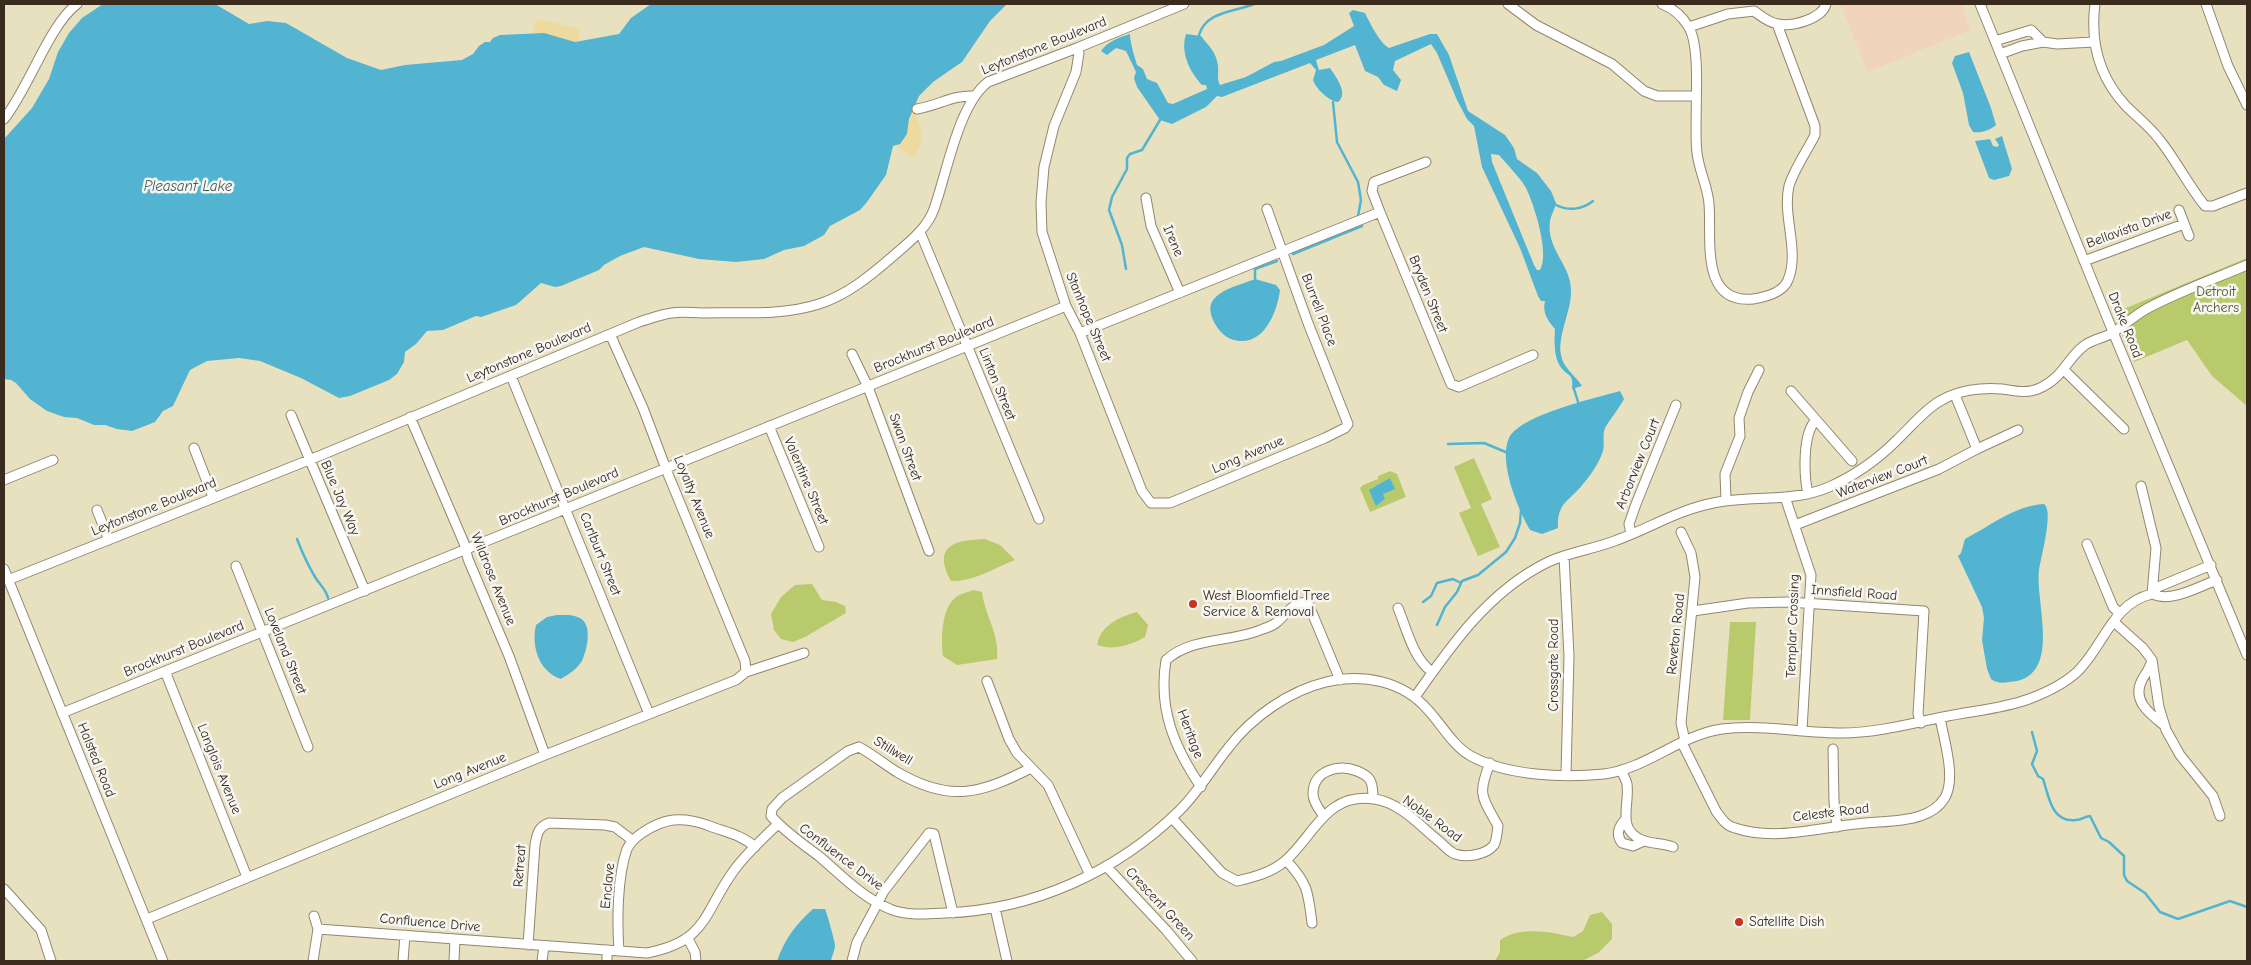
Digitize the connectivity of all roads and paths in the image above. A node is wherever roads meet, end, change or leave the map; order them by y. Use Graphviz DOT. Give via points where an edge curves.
graph roads {
  1 [pos="78,4"];
  2 [pos="1184,4"];
  3 [pos="1508,4"];
  4 [pos="1662,4"];
  5 [pos="1826,4"];
  6 [pos="1980,4"];
  7 [pos="2095,4"];
  8 [pos="2206,4"];
  9 [pos="1756,7"];
  10 [pos="1777,24"];
  11 [pos="1689,27"];
  12 [pos="1995,41"];
  13 [pos="2043,42"];
  14 [pos="2094,42"];
  15 [pos="1078,48"];
  16 [pos="2000,54"];
  17 [pos="973,96"];
  18 [pos="1695,96"];
  19 [pos="2247,105"];
  20 [pos="918,109"];
  21 [pos="4,119"];
  22 [pos="1426,162"];
  23 [pos="2247,193"];
  24 [pos="1146,198"];
  25 [pos="1266,209"];
  26 [pos="2179,210"];
  27 [pos="1380,212"];
  28 [pos="2184,224"];
  29 [pos="920,232"];
  30 [pos="2189,236"];
  31 [pos="1282,251"];
  32 [pos="2084,261"];
  33 [pos="2247,265"];
  34 [pos="1180,293"];
  35 [pos="1066,306"];
  36 [pos="2112,332"];
  37 [pos="1080,333"];
  38 [pos="610,334"];
  39 [pos="967,346"];
  40 [pos="852,354"];
  41 [pos="1532,354"];
  42 [pos="1760,370"];
  43 [pos="2064,370"];
  44 [pos="511,376"];
  45 [pos="868,387"];
  46 [pos="1791,390"];
  47 [pos="1954,395"];
  48 [pos="1676,405"];
  49 [pos="291,415"];
  50 [pos="410,417"];
  51 [pos="1348,420"];
  52 [pos="1816,420"];
  53 [pos="769,426"];
  54 [pos="2124,429"];
  55 [pos="2018,430"];
  56 [pos="194,448"];
  57 [pos="1977,449"];
  58 [pos="54,460"];
  59 [pos="309,460"];
  60 [pos="1852,461"];
  61 [pos="666,468"];
  62 [pos="4,480"];
  63 [pos="2141,486"];
  64 [pos="1808,494"];
  65 [pos="1785,497"];
  66 [pos="213,498"];
  67 [pos="1726,500"];
  68 [pos="1151,503"];
  69 [pos="567,508"];
  70 [pos="97,510"];
  71 [pos="1040,519"];
  72 [pos="1795,525"];
  73 [pos="1681,532"];
  74 [pos="1631,534"];
  75 [pos="109,540"];
  76 [pos="2087,544"];
  77 [pos="819,546"];
  78 [pos="466,550"];
  79 [pos="928,550"];
  80 [pos="1564,556"];
  81 [pos="2210,565"];
  82 [pos="236,566"];
  83 [pos="4,569"];
  84 [pos="8,580"];
  85 [pos="2216,580"];
  86 [pos="365,591"];
  87 [pos="2152,594"];
  88 [pos="1810,604"];
  89 [pos="1398,608"];
  90 [pos="1693,611"];
  91 [pos="2119,613"];
  92 [pos="2114,622"];
  93 [pos="264,632"];
  94 [pos="2246,648"];
  95 [pos="804,653"];
  96 [pos="2152,660"];
  97 [pos="165,671"];
  98 [pos="746,672"];
  99 [pos="1432,672"];
  100 [pos="1340,680"];
  101 [pos="987,681"];
  102 [pos="1415,697"];
  103 [pos="62,713"];
  104 [pos="649,714"];
  105 [pos="1940,718"];
  106 [pos="1921,723"];
  107 [pos="2165,726"];
  108 [pos="1802,730"];
  109 [pos="1683,742"];
  110 [pos="308,747"];
  111 [pos="1833,749"];
  112 [pos="545,754"];
  113 [pos="1490,763"];
  114 [pos="1031,768"];
  115 [pos="1621,770"];
  116 [pos="1566,774"];
  117 [pos="1201,787"];
  118 [pos="1373,799"];
  119 [pos="1323,815"];
  120 [pos="2220,816"];
  121 [pos="1172,818"];
  122 [pos="1624,821"];
  123 [pos="778,824"];
  124 [pos="1837,827"];
  125 [pos="632,840"];
  126 [pos="1644,841"];
  127 [pos="755,847"];
  128 [pos="1673,847"];
  129 [pos="1286,860"];
  130 [pos="1106,866"];
  131 [pos="1090,875"];
  132 [pos="247,877"];
  133 [pos="4,888"];
  134 [pos="879,903"];
  135 [pos="995,908"];
  136 [pos="953,913"];
  137 [pos="314,916"];
  138 [pos="147,919"];
  139 [pos="1312,923"];
  140 [pos="318,929"];
  141 [pos="405,936"];
  142 [pos="688,938"];
  143 [pos="455,939"];
  144 [pos="528,945"];
  145 [pos="544,946"];
  146 [pos="607,950"];
  147 [pos="619,951"];
  148 [pos="51,961"];
  149 [pos="163,961"];
  150 [pos="313,961"];
  151 [pos="403,961"];
  152 [pos="454,961"];
  153 [pos="542,961"];
  154 [pos="607,961"];
  155 [pos="696,961"];
  156 [pos="852,961"];
  157 [pos="1007,961"];
  158 [pos="1192,961"];
  1 -- 21 [label="street" via="59,25 27,85"];
  2 -- 15 [label="street, Leytonstone Boulevard"];
  3 -- 18 [label="street" via="1536,25 1612,64 1644,91 1657,96"];
  4 -- 11 [label="street"];
  5 -- 10 [label="street" via="1823,11 1804,20 1790,25"];
  6 -- 12 [label="street, Drake Road"];
  7 -- 14 [label="street"];
  8 -- 19 [label="street" via="2228,66"];
  9 -- 10 [label="street" via="1763,18"];
  9 -- 11 [label="street"];
  10 -- 18 [label="street" via="1815,126 1814,135 1790,186 1788,211 1792,266 1788,280 1770,296 1737,298 1714,279 1709,202 1696,151"];
  11 -- 18 [label="street" via="1695,55"];
  12 -- 13 [label="street" via="2031,30"];
  12 -- 16 [label="street, Drake Road"];
  13 -- 14 [label="street"];
  13 -- 16 [label="street"];
  14 -- 23 [label="street" via="2098,62 2112,90 2158,137 2205,206"];
  15 -- 17 [label="street, Leytonstone Boulevard" via="988,82"];
  15 -- 35 [label="street, Stanhope Street" via="1076,72 1048,145 1041,202 1042,232"];
  16 -- 32 [label="street, Drake Road"];
  17 -- 20 [label="street" via="960,95"];
  17 -- 29 [label="street, Leytonstone Boulevard" via="964,114 932,215"];
  22 -- 27 [label="street" via="1374,182 1372,192"];
  24 -- 34 [label="street, Irene" via="1151,226"];
  25 -- 31 [label="street, Burrell Place"];
  26 -- 28 [label="street"];
  27 -- 31 [label="street"];
  27 -- 41 [label="street, Bryden Street" via="1453,386 1459,387 1485,377"];
  28 -- 30 [label="street"];
  28 -- 32 [label="street, Bellavista Drive"];
  29 -- 38 [label="street, Leytonstone Boulevard" via="868,276 844,293 819,304 776,311 672,313"];
  29 -- 39 [label="street, Linton Street"];
  31 -- 34 [label="street"];
  31 -- 51 [label="street, Burrell Place"];
  32 -- 36 [label="street, Drake Road"];
  33 -- 36 [label="street" via="2150,306"];
  34 -- 37 [label="street"];
  35 -- 37 [label="street, Stanhope Street"];
  35 -- 39 [label="street, Brockhurst Boulevard"];
  36 -- 43 [label="street" via="2083,346"];
  36 -- 81 [label="street, Drake Road"];
  37 -- 68 [label="street, Stanhope Street" via="1142,491"];
  38 -- 44 [label="street, Leytonstone Boulevard"];
  38 -- 61 [label="street, Loyalty Avenue" via="644,408"];
  39 -- 45 [label="street, Brockhurst Boulevard"];
  39 -- 71 [label="street, Linton Street"];
  40 -- 45 [label="street, Swan Street"];
  42 -- 67 [label="street" via="1739,418 1740,436 1726,474"];
  43 -- 47 [label="street" via="2051,383 2036,390 2020,392 1986,388"];
  43 -- 54 [label="street"];
  44 -- 50 [label="street, Leytonstone Boulevard"];
  44 -- 69 [label="street, Carlburt Street"];
  45 -- 53 [label="street, Brockhurst Boulevard"];
  45 -- 79 [label="street, Swan Street"];
  46 -- 52 [label="street"];
  47 -- 57 [label="street"];
  47 -- 64 [label="street" via="1925,411 1865,467"];
  48 -- 74 [label="street, Arborview Court" via="1629,524"];
  49 -- 59 [label="street, Blue Jay Way"];
  50 -- 59 [label="street, Leytonstone Boulevard"];
  50 -- 78 [label="street, Wildrose Avenue"];
  51 -- 68 [label="street, Long Avenue" via="1345,428 1316,442 1170,503"];
  52 -- 60 [label="street"];
  52 -- 64 [label="street" via="1808,434 1805,482"];
  53 -- 61 [label="street, Brockhurst Boulevard"];
  53 -- 77 [label="street, Valentine Street"];
  55 -- 57 [label="street, Waterview Court"];
  56 -- 66 [label="street"];
  57 -- 72 [label="street, Waterview Court" via="1939,469"];
  58 -- 62 [label="street"];
  59 -- 66 [label="street, Leytonstone Boulevard"];
  59 -- 86 [label="street, Blue Jay Way"];
  61 -- 69 [label="street, Brockhurst Boulevard"];
  61 -- 98 [label="street, Loyalty Avenue" via="746,661"];
  63 -- 87 [label="street" via="2156,548"];
  64 -- 65 [label="street"];
  65 -- 67 [label="street"];
  65 -- 72 [label="street, Templar Crossing"];
  66 -- 75 [label="street, Leytonstone Boulevard"];
  67 -- 74 [label="street" via="1673,514"];
  69 -- 78 [label="street, Brockhurst Boulevard"];
  69 -- 104 [label="street, Carlburt Street"];
  70 -- 75 [label="street"];
  72 -- 88 [label="street, Templar Crossing" via="1810,575"];
  73 -- 90 [label="street, Reveton Road" via="1691,553 1695,577"];
  74 -- 80 [label="street"];
  75 -- 84 [label="street, Leytonstone Boulevard"];
  76 -- 91 [label="street" via="2113,607"];
  78 -- 86 [label="street, Brockhurst Boulevard"];
  78 -- 112 [label="street, Wildrose Avenue"];
  80 -- 99 [label="street" via="1528,573 1491,600"];
  80 -- 116 [label="street, Crossgate Road" via="1569,656"];
  81 -- 85 [label="street, Drake Road"];
  81 -- 87 [label="street" via="2158,587"];
  82 -- 93 [label="street, Loveland Street"];
  83 -- 84 [label="street, Halsted Road"];
  84 -- 103 [label="street, Halsted Road"];
  85 -- 87 [label="street" via="2174,596 2162,598"];
  85 -- 94 [label="street, Drake Road"];
  86 -- 93 [label="street, Brockhurst Boulevard"];
  87 -- 91 [label="street" via="2133,600"];
  88 -- 90 [label="street, Innsfield Road" via="1748,603"];
  88 -- 106 [label="street, Innsfield Road" via="1924,611 1918,714"];
  88 -- 108 [label="street, Templar Crossing"];
  89 -- 99 [label="street" via="1415,651 1423,666"];
  90 -- 109 [label="street, Reveton Road" via="1680,723"];
  91 -- 92 [label="street"];
  92 -- 96 [label="street"];
  92 -- 105 [label="street" via="2079,670 2050,690 2027,700"];
  93 -- 97 [label="street, Brockhurst Boulevard"];
  93 -- 110 [label="street, Loveland Street"];
  95 -- 98 [label="street, Long Avenue"];
  96 -- 107 [label="street"];
  96 -- 107 [label="street" via="2139,692 2142,706"];
  97 -- 103 [label="street, Brockhurst Boulevard"];
  97 -- 132 [label="street, Langlois Avenue"];
  98 -- 104 [label="street, Long Avenue" via="736,680"];
  99 -- 102 [label="street"];
  100 -- 102 [label="street, Confluence Drive" via="1366,678 1386,683"];
  100 -- 117 [label="street, Confluence Drive" via="1310,687 1258,718 1228,748"];
  100 -- 117 [label="street, Heritage" via="1308,602 1298,603 1276,623 1260,631 1177,651 1166,660 1163,697 1169,726"];
  101 -- 114 [label="street" via="1009,739"];
  102 -- 113 [label="street" via="1449,737 1470,755"];
  103 -- 138 [label="street, Halsted Road"];
  104 -- 112 [label="street, Long Avenue"];
  105 -- 106 [label="street"];
  105 -- 124 [label="street, Celeste Road" via="1950,773 1950,787 1944,800 1932,811 1918,817"];
  106 -- 108 [label="street" via="1865,732"];
  107 -- 120 [label="street" via="2180,755 2213,796"];
  108 -- 109 [label="street" via="1743,727 1699,734"];
  109 -- 115 [label="street"];
  109 -- 124 [label="street, Celeste Road" via="1716,811 1723,822 1733,828 1746,832 1785,833"];
  111 -- 124 [label="street"];
  112 -- 132 [label="street, Long Avenue"];
  113 -- 116 [label="street" via="1508,771"];
  113 -- 118 [label="street, Noble Road" via="1481,790 1498,826 1494,844 1470,856 1454,854 1411,818"];
  114 -- 123 [label="street, Stillwell" via="984,789 947,792 898,772 859,747 848,751 782,798 772,809 771,816"];
  114 -- 131 [label="street" via="1048,785"];
  115 -- 116 [label="street" via="1606,774"];
  115 -- 122 [label="street" via="1626,784"];
  117 -- 121 [label="street, Confluence Drive"];
  118 -- 119 [label="street, Noble Road" via="1347,801"];
  118 -- 119 [label="street" via="1371,781 1366,775 1347,768 1332,769 1320,777 1314,788 1315,804"];
  119 -- 129 [label="street, Noble Road"];
  121 -- 129 [label="street, Noble Road" via="1222,873 1236,881 1267,873"];
  121 -- 130 [label="street, Confluence Drive" via="1137,847"];
  122 -- 126 [label="street" via="1635,836"];
  122 -- 126 [label="street" via="1618,831 1622,843 1633,846"];
  123 -- 127 [label="street, Confluence Drive"];
  123 -- 134 [label="street, Confluence Drive" via="858,891"];
  125 -- 127 [label="street" via="661,822 678,818 740,836"];
  125 -- 144 [label="street, Retreat" via="614,827 605,825 543,825 537,832 535,845"];
  125 -- 147 [label="street, Enclave" via="621,877"];
  126 -- 128 [label="street"];
  127 -- 142 [label="street, Confluence Drive" via="736,868 698,930"];
  129 -- 139 [label="street" via="1306,886"];
  130 -- 131 [label="street, Confluence Drive"];
  130 -- 158 [label="street, Crescent Green"];
  131 -- 135 [label="street, Confluence Drive" via="1038,897"];
  132 -- 138 [label="street, Long Avenue"];
  133 -- 148 [label="street" via="41,930"];
  134 -- 136 [label="street, Confluence Drive" via="897,911"];
  134 -- 136 [label="street" via="895,875 929,833 934,834"];
  134 -- 156 [label="street" via="857,942"];
  135 -- 136 [label="street, Confluence Drive"];
  135 -- 157 [label="street"];
  137 -- 140 [label="street"];
  138 -- 149 [label="street, Halsted Road"];
  140 -- 141 [label="street, Confluence Drive"];
  140 -- 150 [label="street"];
  141 -- 143 [label="street, Confluence Drive"];
  141 -- 151 [label="street"];
  142 -- 147 [label="street, Confluence Drive" via="665,950 647,953"];
  142 -- 155 [label="street"];
  143 -- 144 [label="street, Confluence Drive"];
  143 -- 152 [label="street"];
  144 -- 145 [label="street, Confluence Drive"];
  145 -- 146 [label="street, Confluence Drive"];
  145 -- 153 [label="street"];
  146 -- 147 [label="street, Confluence Drive"];
  146 -- 154 [label="street"];
}
